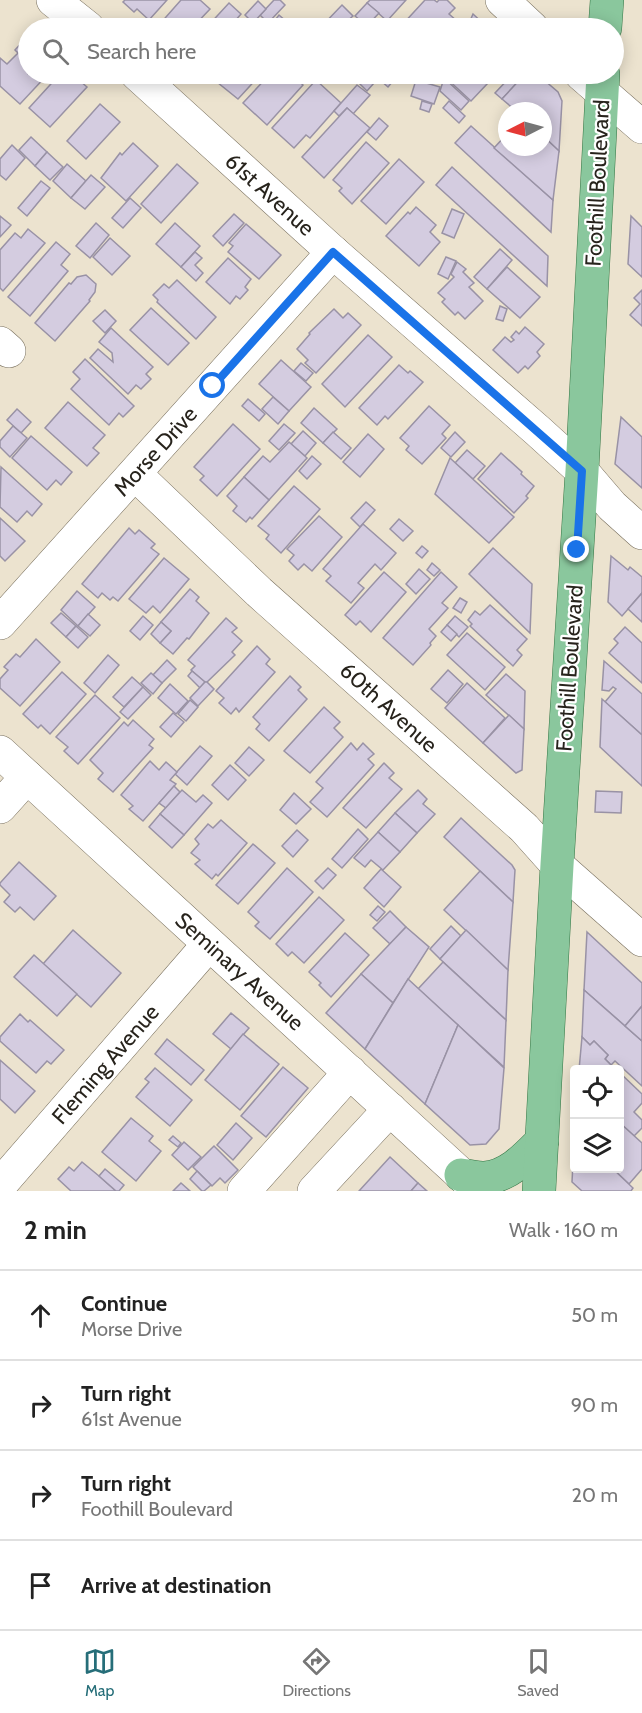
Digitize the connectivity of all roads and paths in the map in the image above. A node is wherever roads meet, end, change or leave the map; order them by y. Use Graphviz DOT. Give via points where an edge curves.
graph roads {
  1 [pos="53,0"];
  2 [pos="502,0"];
  3 [pos="607,0"];
  4 [pos="76,18"];
  5 [pos="521,18"];
  6 [pos="606,18"];
  7 [pos="148,84"];
  8 [pos="595,84"];
  9 [pos="599,84"];
  10 [pos="642,127"];
  11 [pos="333,252"];
  12 [pos="582,471"];
  13 [pos="135,474"];
  14 [pos="642,533"];
  15 [pos="0,623"];
  16 [pos="0,752"];
  17 [pos="27,777"];
  18 [pos="0,807"];
  19 [pos="557,865"];
  20 [pos="642,940"];
  21 [pos="209,944"];
  22 [pos="350,1072"];
  23 [pos="390,1109"];
  24 [pos="542,1141"];
  25 [pos="470,1183"];
  26 [pos="0,1185"];
  27 [pos="244,1191"];
  28 [pos="314,1191"];
  29 [pos="539,1191"];
  1 -- 4 [label="street"];
  2 -- 5 [label="street"];
  3 -- 6 [label="main road"];
  7 -- 11 [label="street, 61st Avenue"];
  8 -- 12 [label="main road, Foothill Boulevard"];
  9 -- 10 [label="street"];
  11 -- 12 [label="street, 61st Avenue"];
  11 -- 13 [label="street, Morse Drive"];
  12 -- 14 [label="street, 61st Avenue"];
  12 -- 19 [label="main road, Foothill Boulevard"];
  13 -- 15 [label="street, Morse Drive"];
  13 -- 19 [label="street, 60th Avenue" via="260,592 524,828"];
  16 -- 17 [label="street, Seminary Avenue"];
  17 -- 18 [label="street"];
  17 -- 21 [label="street, Seminary Avenue"];
  19 -- 20 [label="street, 60th Avenue"];
  19 -- 24 [label="main road, Foothill Boulevard"];
  21 -- 22 [label="street, Seminary Avenue"];
  21 -- 26 [label="street, Fleming Avenue"];
  22 -- 23 [label="street, Seminary Avenue"];
  22 -- 27 [label="street"];
  23 -- 25 [label="street, Seminary Avenue"];
  23 -- 28 [label="street"];
  24 -- 25 [label="main road" via="517,1166"];
  24 -- 29 [label="main road, Foothill Boulevard"];
}
